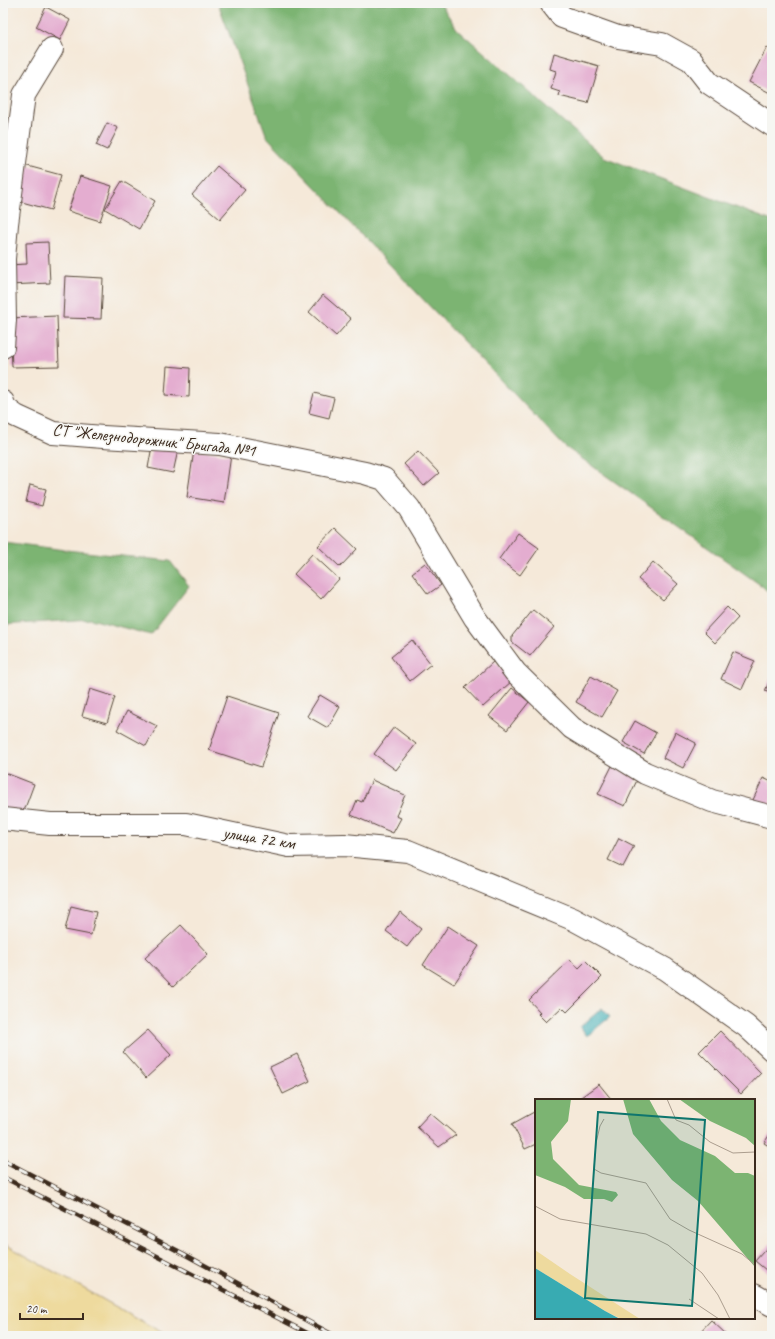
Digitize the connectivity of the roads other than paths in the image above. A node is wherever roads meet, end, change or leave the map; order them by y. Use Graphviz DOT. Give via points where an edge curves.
graph roads {
  1 [pos="551,3"];
  2 [pos="52,49"];
  3 [pos="772,125"];
  4 [pos="3,347"];
  5 [pos="3,402"];
  6 [pos="772,817"];
  7 [pos="3,819"];
  8 [pos="772,1050"];
  9 [pos="755,1296"];
  10 [pos="772,1305"];
  1 -- 3 [label="street" via="562,17 618,37 662,44 691,60 709,83"];
  2 -- 4 [label="street" via="24,95 4,258"];
  5 -- 6 [label="street, СТ \"Железнодорожник\" Бригада №1" via="5,408 16,416 53,433 220,444 384,479 409,508 475,618 515,672 572,728 645,773 712,801"];
  7 -- 8 [label="street, улица 72 км" via="50,824 186,824 289,846 344,845 408,851 573,919 665,969 746,1026"];
  9 -- 10 [label="street"];
}
